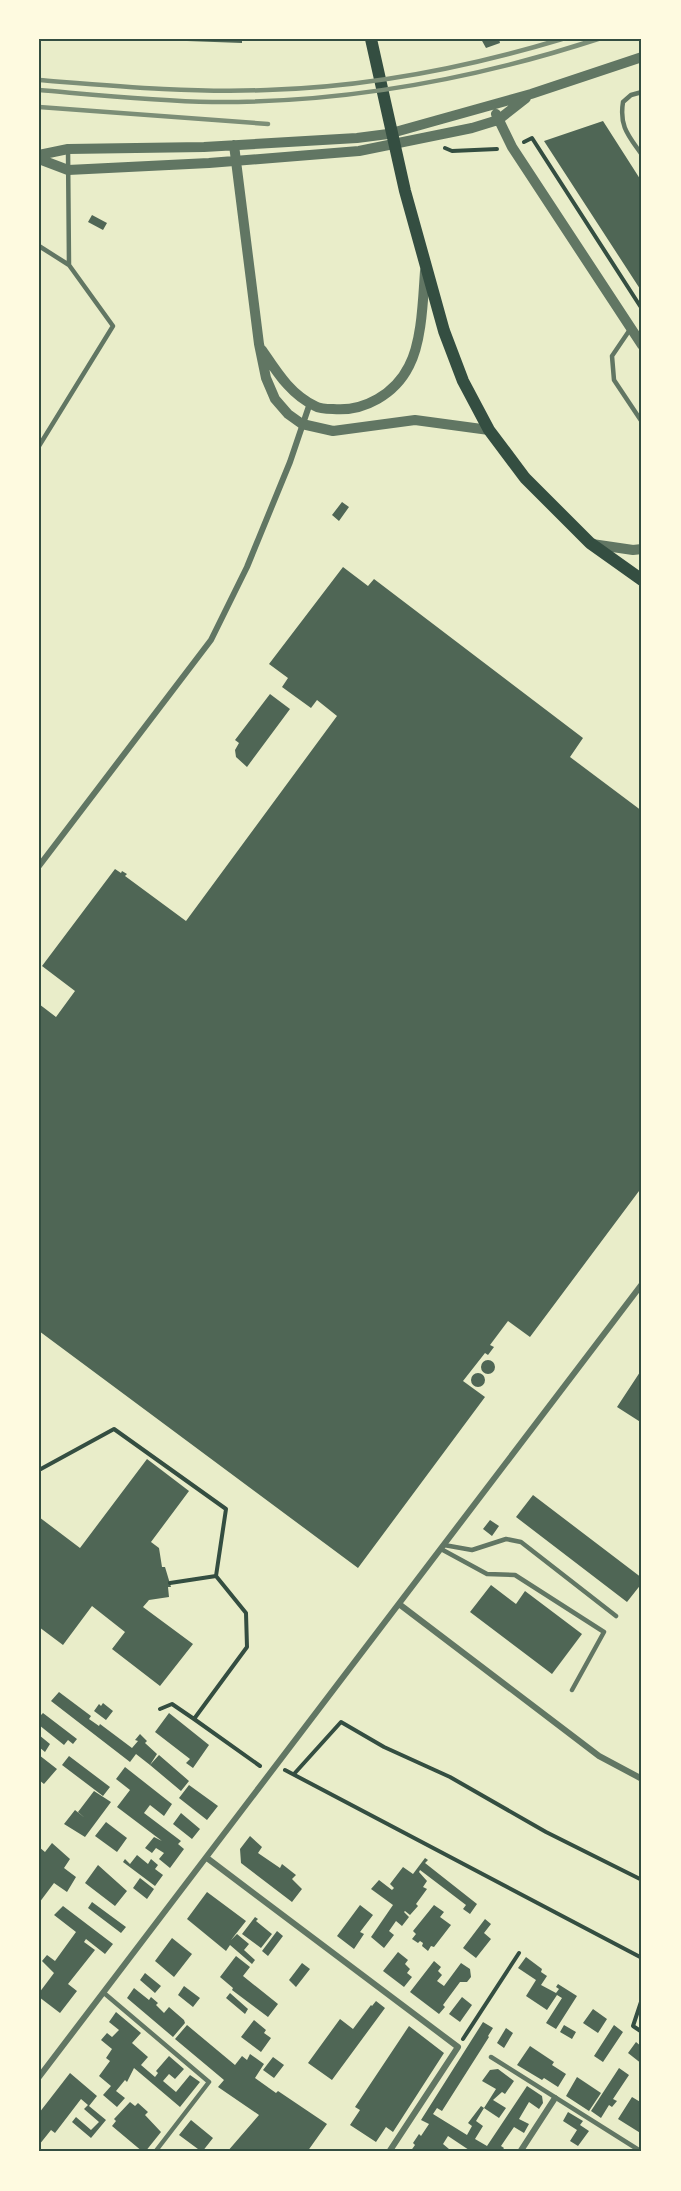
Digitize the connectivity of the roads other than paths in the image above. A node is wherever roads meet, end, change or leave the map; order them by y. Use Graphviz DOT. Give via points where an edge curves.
graph roads {
  1 [pos="372,42"];
  2 [pos="642,57"];
  3 [pos="642,92"];
  4 [pos="531,94"];
  5 [pos="494,105"];
  6 [pos="498,120"];
  7 [pos="234,145"];
  8 [pos="68,149"];
  9 [pos="39,155"];
  10 [pos="642,155"];
  11 [pos="39,159"];
  12 [pos="235,161"];
  13 [pos="68,170"];
  14 [pos="39,246"];
  15 [pos="69,265"];
  16 [pos="426,265"];
  17 [pos="631,328"];
  18 [pos="259,344"];
  19 [pos="642,345"];
  20 [pos="310,403"];
  21 [pos="642,422"];
  22 [pos="302,424"];
  23 [pos="489,430"];
  24 [pos="39,446"];
  25 [pos="590,543"];
  26 [pos="642,549"];
  27 [pos="642,580"];
  28 [pos="39,866"];
  29 [pos="642,1284"];
  30 [pos="442,1547"];
  31 [pos="399,1604"];
  32 [pos="616,1616"];
  33 [pos="572,1690"];
  34 [pos="642,1779"];
  35 [pos="207,1858"];
  36 [pos="104,1993"];
  37 [pos="491,2057"];
  38 [pos="39,2077"];
  39 [pos="555,2098"];
  40 [pos="155,2152"];
  41 [pos="389,2152"];
  42 [pos="520,2152"];
  43 [pos="642,2152"];
  1 -- 16 [label="main road"];
  2 -- 4 [label="street"];
  3 -- 10 [label="lane" via="623,102 621,115 624,128"];
  4 -- 5 [label="street"];
  4 -- 6 [label="street"];
  5 -- 6 [label="street"];
  5 -- 7 [label="street" via="388,134"];
  6 -- 12 [label="street" via="359,151"];
  6 -- 17 [label="street"];
  7 -- 8 [label="street"];
  7 -- 12 [label="street"];
  8 -- 9 [label="street"];
  8 -- 13 [label="lane"];
  11 -- 13 [label="street"];
  12 -- 13 [label="street"];
  12 -- 18 [label="street"];
  13 -- 15 [label="lane"];
  14 -- 15 [label="lane"];
  15 -- 24 [label="lane" via="113,326"];
  16 -- 20 [label="street" via="421,325 410,366 394,388 371,404 344,410 317,408"];
  16 -- 23 [label="main road" via="463,381"];
  17 -- 19 [label="street"];
  17 -- 21 [label="lane" via="612,356 614,380"];
  18 -- 20 [label="street" via="282,381"];
  18 -- 22 [label="street" via="275,399"];
  20 -- 22 [label="street"];
  22 -- 23 [label="street" via="333,431 415,420"];
  22 -- 28 [label="street" via="247,567 211,640"];
  23 -- 25 [label="main road" via="525,478"];
  25 -- 26 [label="street"];
  25 -- 27 [label="main road"];
  29 -- 30 [label="street"];
  30 -- 31 [label="street"];
  30 -- 32 [label="lane" via="472,1550 506,1539 521,1542"];
  30 -- 33 [label="lane" via="487,1574 515,1575 604,1632"];
  31 -- 34 [label="street" via="599,1756"];
  31 -- 35 [label="street"];
  35 -- 36 [label="street"];
  35 -- 41 [label="street" via="458,2047"];
  36 -- 38 [label="street"];
  36 -- 40 [label="lane" via="209,2082"];
  37 -- 39 [label="lane"];
  39 -- 42 [label="street"];
  39 -- 43 [label="lane"];
}
